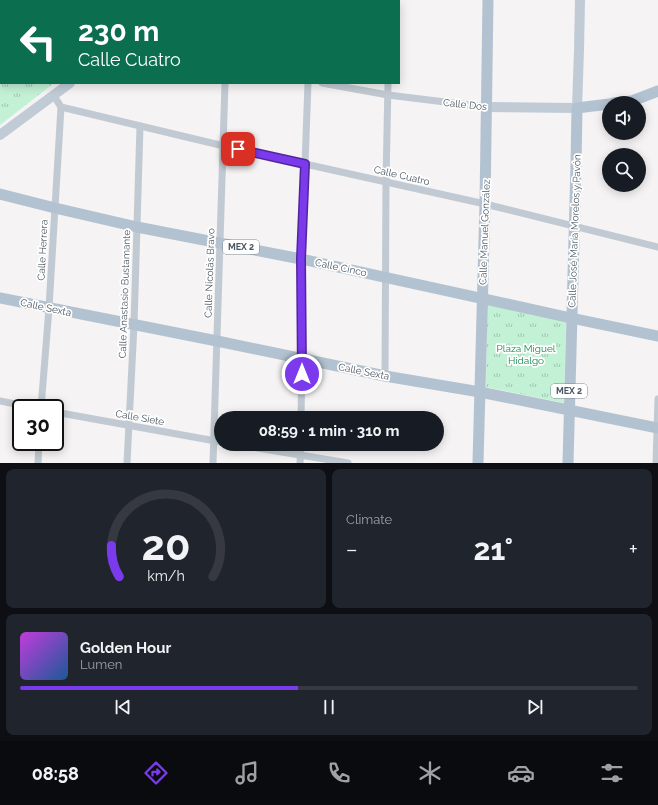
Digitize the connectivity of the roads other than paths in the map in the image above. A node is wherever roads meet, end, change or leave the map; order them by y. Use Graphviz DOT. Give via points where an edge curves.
graph roads {
  1 [pos="488,0"];
  2 [pos="580,0"];
  3 [pos="69,84"];
  4 [pos="225,84"];
  5 [pos="308,84"];
  6 [pos="328,84"];
  7 [pos="388,84"];
  8 [pos="658,91"];
  9 [pos="388,95"];
  10 [pos="54,96"];
  11 [pos="645,96"];
  12 [pos="602,105"];
  13 [pos="486,107"];
  14 [pos="61,108"];
  15 [pos="577,108"];
  16 [pos="140,126"];
  17 [pos="0,135"];
  18 [pos="224,146"];
  19 [pos="305,164"];
  20 [pos="386,181"];
  21 [pos="0,194"];
  22 [pos="485,204"];
  23 [pos="54,208"];
  24 [pos="574,226"];
  25 [pos="137,227"];
  26 [pos="220,243"];
  27 [pos="658,247"];
  28 [pos="301,259"];
  29 [pos="385,277"];
  30 [pos="0,298"];
  31 [pos="482,298"];
  32 [pos="49,308"];
  33 [pos="571,318"];
  34 [pos="134,325"];
  35 [pos="658,336"];
  36 [pos="217,341"];
  37 [pos="302,359"];
  38 [pos="385,376"];
  39 [pos="480,392"];
  40 [pos="42,399"];
  41 [pos="658,399"];
  42 [pos="0,401"];
  43 [pos="12,403"];
  44 [pos="569,410"];
  45 [pos="217,411"];
  46 [pos="301,411"];
  47 [pos="64,414"];
  48 [pos="129,425"];
  49 [pos="657,428"];
  50 [pos="214,440"];
  51 [pos="39,451"];
  52 [pos="215,451"];
  53 [pos="276,451"];
  54 [pos="300,451"];
  55 [pos="300,455"];
  56 [pos="38,463"];
  57 [pos="127,463"];
  58 [pos="213,463"];
  59 [pos="300,463"];
  60 [pos="348,463"];
  61 [pos="478,463"];
  62 [pos="568,463"];
  63 [pos="656,463"];
  1 -- 13 [label="main road, Calle Manuel González"];
  2 -- 15 [label="main road, Calle José María Morelos y Pavón"];
  3 -- 10 [label="main road"];
  4 -- 18 [label="street, Calle Nicolás Bravo"];
  5 -- 19 [label="street"];
  6 -- 9 [label="street, Calle Dos"];
  7 -- 9 [label="street"];
  8 -- 11 [label="main road"];
  9 -- 13 [label="street, Calle Dos"];
  9 -- 20 [label="street"];
  10 -- 14 [label="street"];
  10 -- 17 [label="main road"];
  12 -- 15 [label="main road, Calle Dos"];
  13 -- 15 [label="main road, Calle Dos"];
  13 -- 22 [label="main road, Calle Manuel González"];
  14 -- 16 [label="street, Calle Cuatro"];
  14 -- 23 [label="street, Calle Herrera"];
  15 -- 24 [label="main road, Calle José María Morelos y Pavón / MEX 2"];
  16 -- 18 [label="street, Calle Cuatro"];
  16 -- 25 [label="street, Calle Anastasio Bustamante"];
  18 -- 19 [label="street, Calle Cuatro"];
  18 -- 26 [label="street, Calle Nicolás Bravo"];
  19 -- 20 [label="street, Calle Cuatro"];
  19 -- 28 [label="street"];
  20 -- 22 [label="street, Calle Cuatro"];
  20 -- 29 [label="street"];
  21 -- 23 [label="main road, Calle Cinco / MEX 2"];
  22 -- 24 [label="street, Calle Cuatro"];
  22 -- 31 [label="main road, Calle Manuel González"];
  23 -- 25 [label="main road, Calle Cinco / MEX 2"];
  23 -- 32 [label="street, Calle Herrera"];
  24 -- 27 [label="street, Calle Cuatro"];
  24 -- 33 [label="main road, Calle José María Morelos y Pavón / MEX 2"];
  25 -- 26 [label="main road, Calle Cinco / MEX 2"];
  25 -- 34 [label="street, Calle Anastasio Bustamante"];
  26 -- 28 [label="main road, Calle Cinco / MEX 2"];
  26 -- 36 [label="street, Calle Nicolás Bravo"];
  28 -- 29 [label="main road, Calle Cinco / MEX 2"];
  28 -- 37 [label="street"];
  29 -- 31 [label="main road, Calle Cinco / MEX 2"];
  29 -- 38 [label="street"];
  30 -- 32 [label="main road, Calle Sexta / MEX 2"];
  31 -- 33 [label="main road, Calle Cinco / MEX 2"];
  31 -- 39 [label="main road, Calle Manuel González"];
  32 -- 34 [label="main road, Calle Sexta / MEX 2"];
  32 -- 40 [label="street, Calle Herrera"];
  33 -- 35 [label="main road, Calle Cinco / MEX 2"];
  33 -- 44 [label="main road, Calle José María Morelos y Pavón / MEX 2"];
  34 -- 36 [label="main road, Calle Sexta / MEX 2"];
  34 -- 48 [label="street, Calle Anastasio Bustamante"];
  36 -- 37 [label="main road, Calle Sexta / MEX 2"];
  36 -- 45 [label="street, Calle Nicolás Bravo"];
  37 -- 38 [label="main road, Calle Sexta / MEX 2"];
  37 -- 46 [label="street"];
  38 -- 39 [label="main road, Calle Sexta / MEX 2"];
  39 -- 44 [label="main road, Calle Sexta / MEX 2"];
  39 -- 61 [label="main road, Calle Manuel González"];
  41 -- 49 [label="street"];
  42 -- 43 [label="street"];
  44 -- 49 [label="main road, Calle Sexta / MEX 2"];
  44 -- 62 [label="main road, Calle José María Morelos y Pavón / MEX 2"];
  47 -- 48 [label="street, Calle Siete"];
  48 -- 50 [label="street, Calle Siete"];
  48 -- 57 [label="street, Calle Anastasio Bustamante"];
  49 -- 63 [label="street"];
  51 -- 56 [label="street"];
  52 -- 58 [label="street, Calle Nicolás Bravo"];
  53 -- 55 [label="street"];
  54 -- 55 [label="street"];
  55 -- 59 [label="street"];
  55 -- 60 [label="street"];
}
